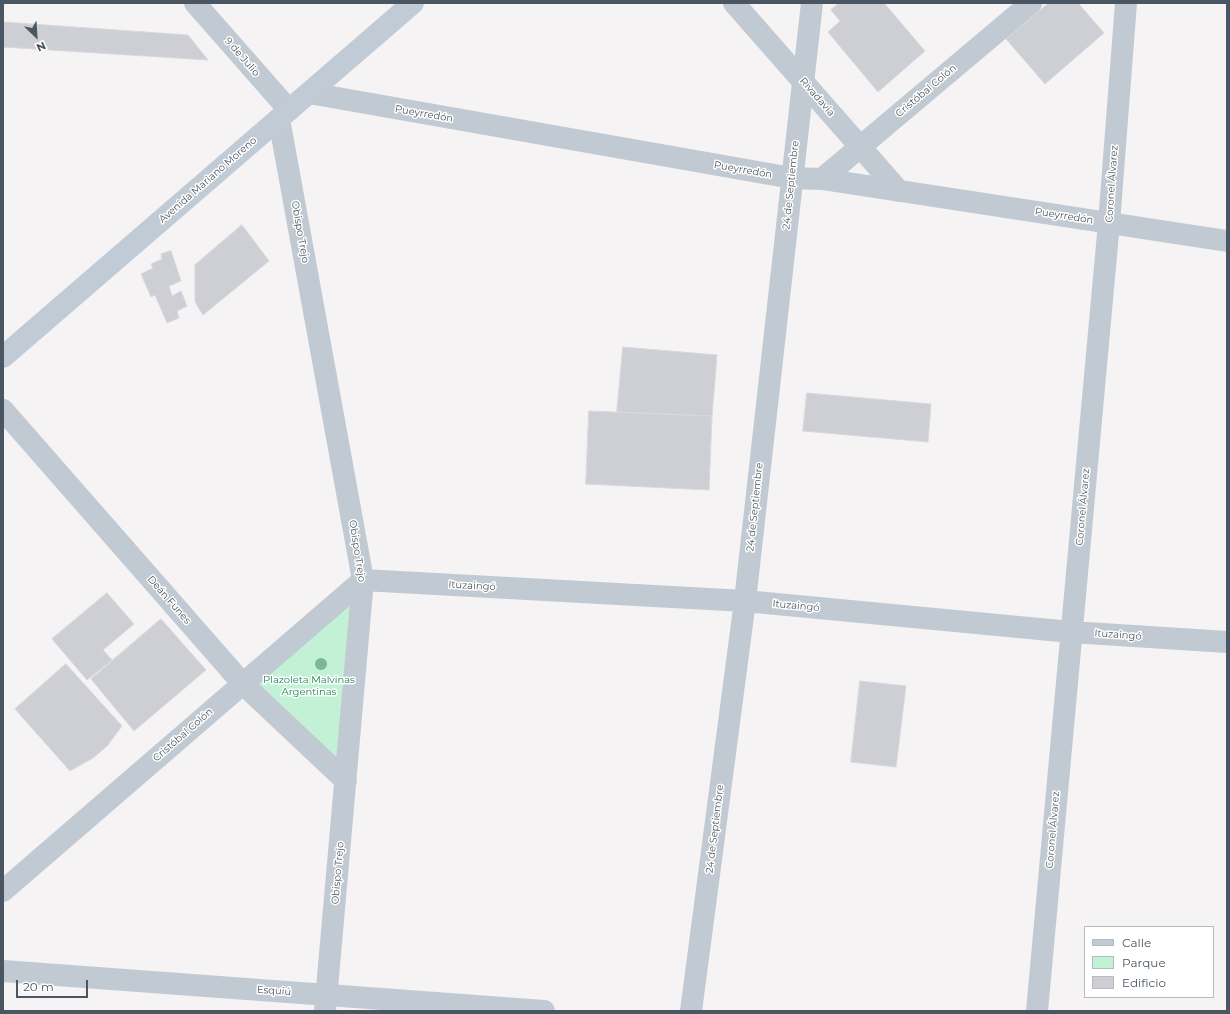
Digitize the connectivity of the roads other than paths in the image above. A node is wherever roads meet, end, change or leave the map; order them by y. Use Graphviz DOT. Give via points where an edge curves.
graph roads {
  1 [pos="195,3"];
  2 [pos="413,3"];
  3 [pos="734,3"];
  4 [pos="812,3"];
  5 [pos="1031,3"];
  6 [pos="1126,3"];
  7 [pos="803,82"];
  8 [pos="309,93"];
  9 [pos="284,115"];
  10 [pos="860,147"];
  11 [pos="792,178"];
  12 [pos="822,179"];
  13 [pos="899,190"];
  14 [pos="1109,223"];
  15 [pos="1227,241"];
  16 [pos="3,356"];
  17 [pos="3,410"];
  18 [pos="363,580"];
  19 [pos="745,601"];
  20 [pos="1071,632"];
  21 [pos="1227,642"];
  22 [pos="243,684"];
  23 [pos="346,781"];
  24 [pos="3,891"];
  25 [pos="3,971"];
  26 [pos="326,1003"];
  27 [pos="544,1011"];
  28 [pos="691,1011"];
  29 [pos="1037,1011"];
  1 -- 9 [label="street, 9 de Julio"];
  2 -- 8 [label="main road, Avenida Mariano Moreno"];
  3 -- 7 [label="street, Rivadavia"];
  4 -- 7 [label="street, 24 de Septiembre"];
  5 -- 10 [label="street, Cristóbal Colón"];
  6 -- 14 [label="street, Coronel Álvarez"];
  7 -- 10 [label="street, Rivadavia"];
  7 -- 11 [label="street, 24 de Septiembre"];
  8 -- 9 [label="main road, Avenida Mariano Moreno"];
  8 -- 11 [label="street, Pueyrredón"];
  9 -- 16 [label="main road, Avenida Mariano Moreno"];
  9 -- 18 [label="street, Obispo Trejo"];
  10 -- 12 [label="street, Cristóbal Colón"];
  10 -- 13 [label="street, Rivadavia"];
  11 -- 12 [label="street, Pueyrredón"];
  11 -- 19 [label="street, 24 de Septiembre"];
  12 -- 13 [label="street, Pueyrredón"];
  13 -- 14 [label="street, Pueyrredón"];
  14 -- 15 [label="street, Pueyrredón"];
  14 -- 20 [label="street, Coronel Álvarez"];
  17 -- 22 [label="street, Deán Funes"];
  18 -- 19 [label="street, Ituzaingó"];
  18 -- 22 [label="street, Cristóbal Colón"];
  18 -- 23 [label="street, Obispo Trejo"];
  19 -- 20 [label="street, Ituzaingó"];
  19 -- 28 [label="street, 24 de Septiembre"];
  20 -- 21 [label="street, Ituzaingó"];
  20 -- 29 [label="street, Coronel Álvarez"];
  22 -- 23 [label="street, Deán Funes"];
  22 -- 24 [label="street, Cristóbal Colón"];
  23 -- 26 [label="street, Obispo Trejo"];
  25 -- 26 [label="street, Esquiú"];
  26 -- 27 [label="street, Esquiú"];
}
